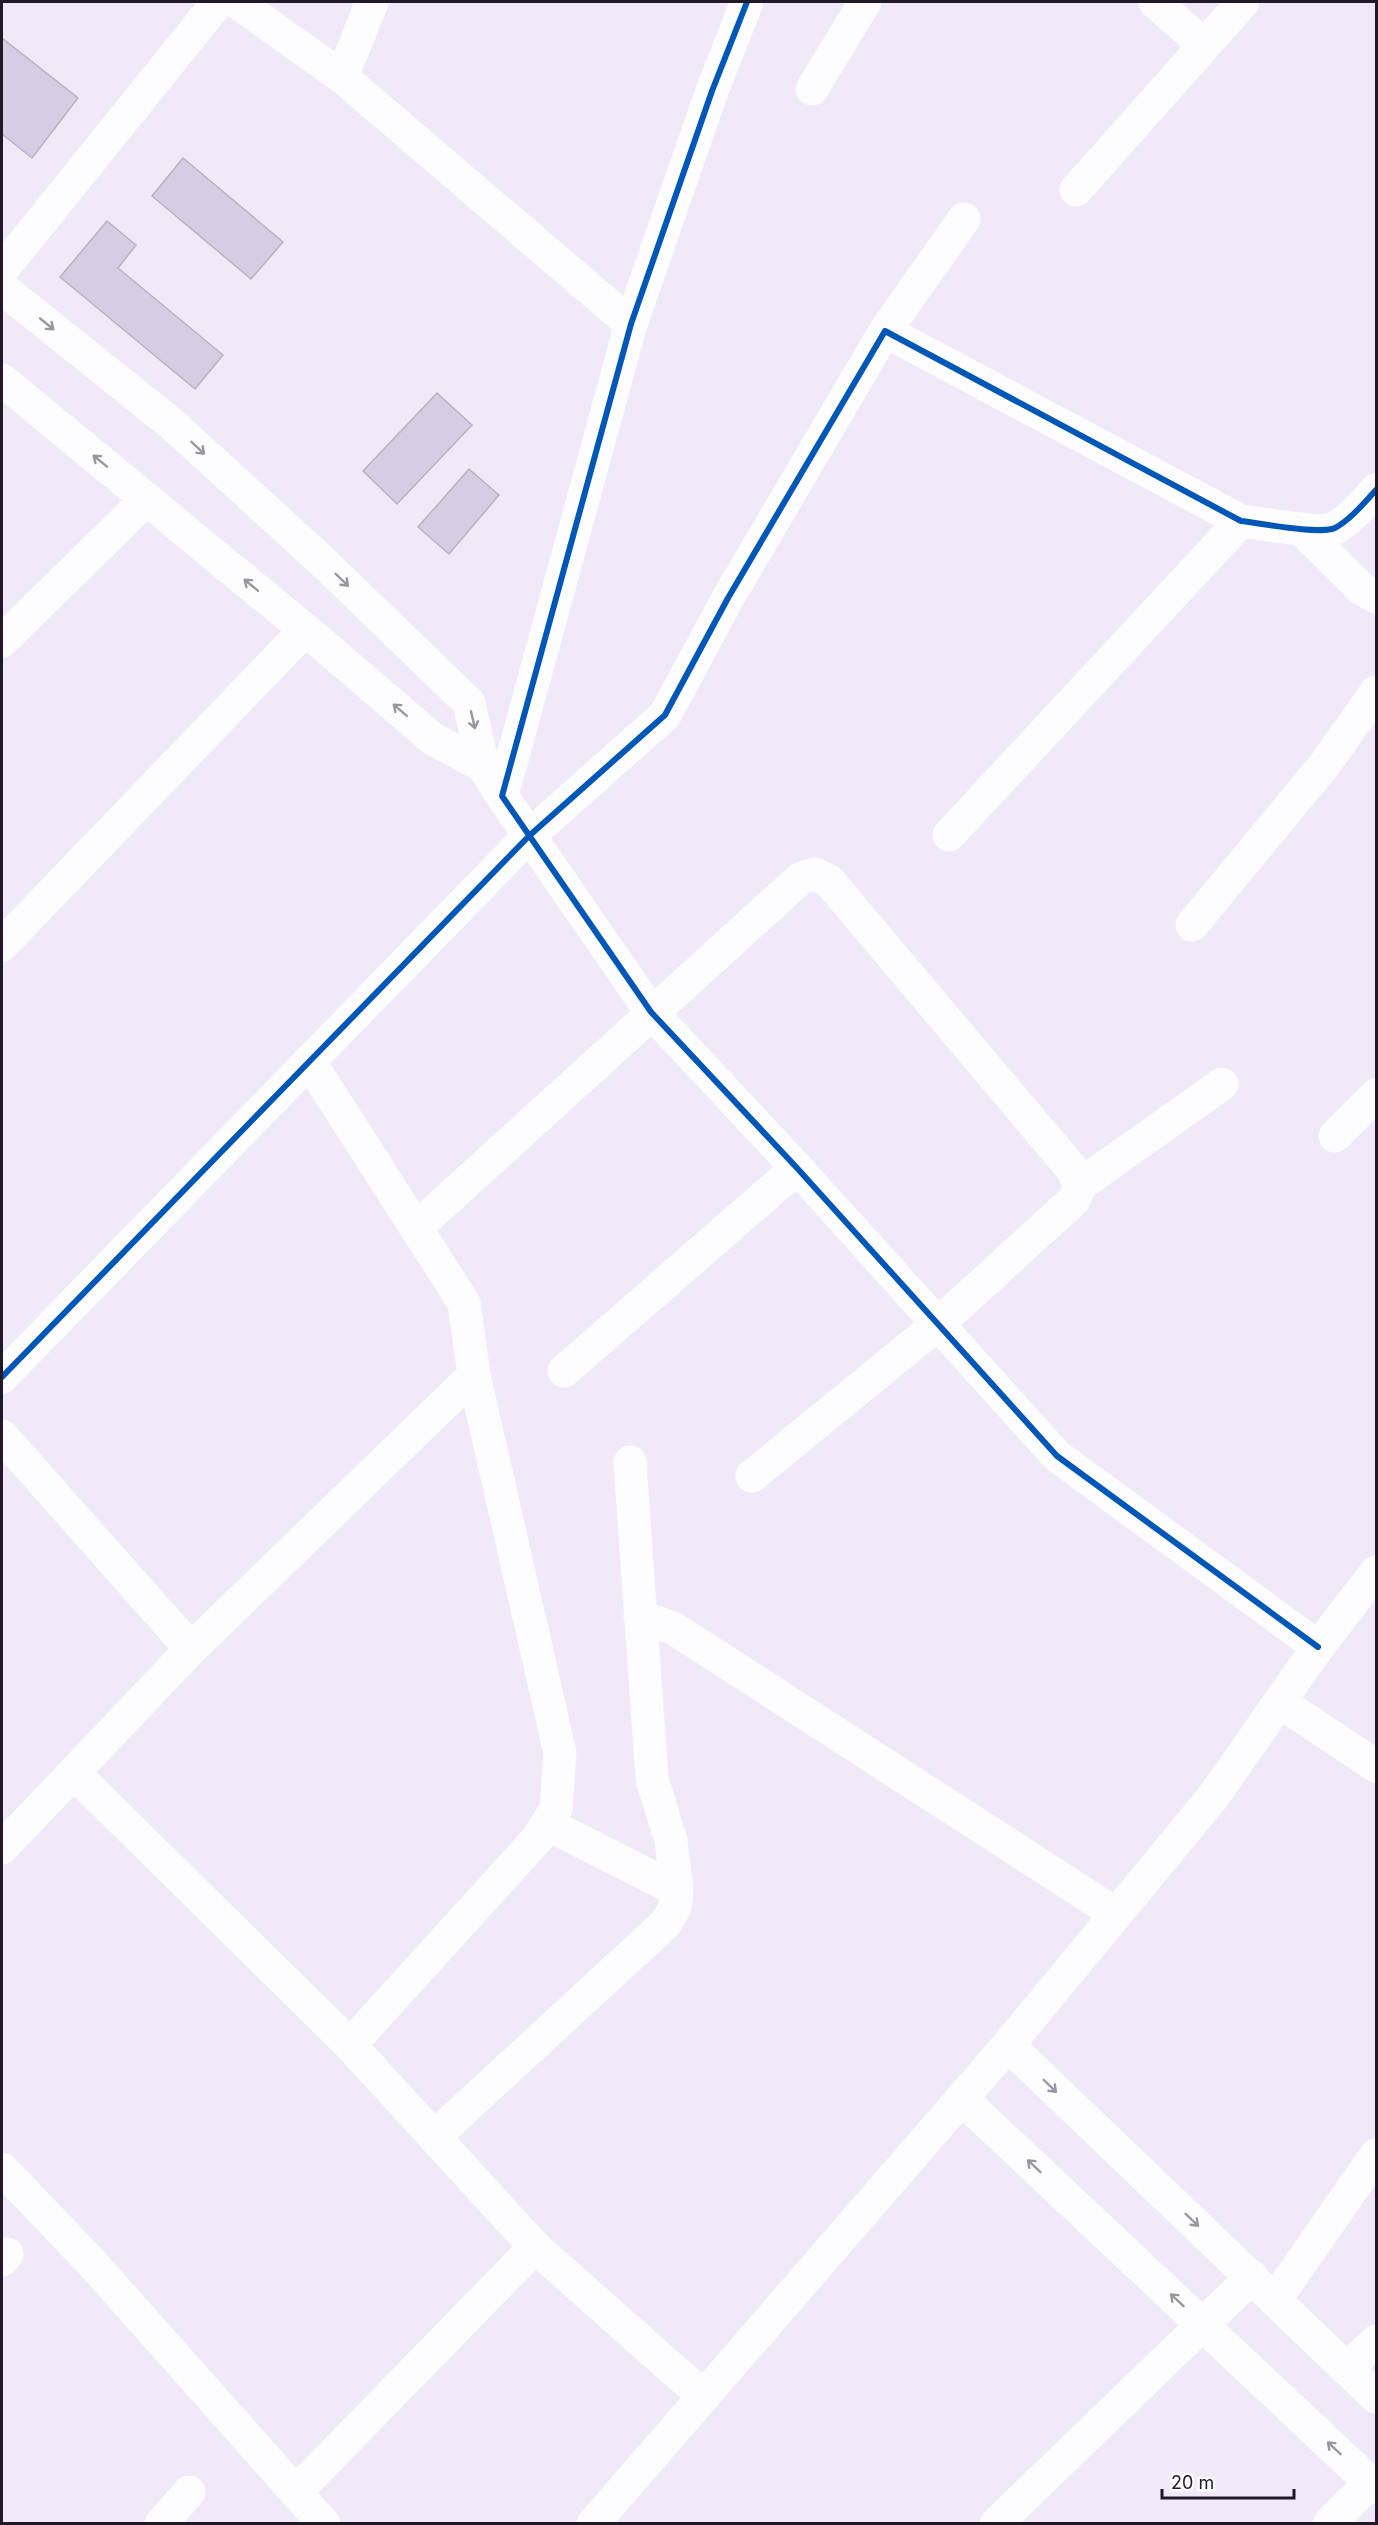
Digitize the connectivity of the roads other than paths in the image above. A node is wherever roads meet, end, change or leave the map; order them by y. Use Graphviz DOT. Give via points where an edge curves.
graph roads {
  1 [pos="218,2"];
  2 [pos="237,2"];
  3 [pos="372,2"];
  4 [pos="747,2"];
  5 [pos="866,2"];
  6 [pos="1155,2"];
  7 [pos="1243,2"];
  8 [pos="1204,45"];
  9 [pos="342,77"];
  10 [pos="812,89"];
  11 [pos="1076,190"];
  12 [pos="964,219"];
  13 [pos="2,270"];
  14 [pos="2,288"];
  15 [pos="631,324"];
  16 [pos="885,331"];
  17 [pos="2,380"];
  18 [pos="1377,490"];
  19 [pos="147,499"];
  20 [pos="1241,521"];
  21 [pos="1301,529"];
  22 [pos="1377,597"];
  23 [pos="305,630"];
  24 [pos="2,641"];
  25 [pos="1377,692"];
  26 [pos="483,766"];
  27 [pos="502,796"];
  28 [pos="529,836"];
  29 [pos="949,836"];
  30 [pos="1192,925"];
  31 [pos="2,945"];
  32 [pos="651,1012"];
  33 [pos="309,1061"];
  34 [pos="1222,1084"];
  35 [pos="1377,1095"];
  36 [pos="1335,1136"];
  37 [pos="797,1168"];
  38 [pos="1080,1185"];
  39 [pos="416,1228"];
  40 [pos="938,1324"];
  41 [pos="564,1371"];
  42 [pos="474,1375"];
  43 [pos="2,1377"];
  44 [pos="2,1436"];
  45 [pos="630,1461"];
  46 [pos="752,1476"];
  47 [pos="1377,1572"];
  48 [pos="640,1617"];
  49 [pos="1318,1647"];
  50 [pos="191,1649"];
  51 [pos="1280,1702"];
  52 [pos="1377,1766"];
  53 [pos="74,1773"];
  54 [pos="547,1824"];
  55 [pos="2,1848"];
  56 [pos="677,1890"];
  57 [pos="1116,1914"];
  58 [pos="1008,2045"];
  59 [pos="350,2046"];
  60 [pos="962,2098"];
  61 [pos="434,2137"];
  62 [pos="1377,2155"];
  63 [pos="2,2169"];
  64 [pos="535,2247"];
  65 [pos="1263,2288"];
  66 [pos="1203,2325"];
  67 [pos="1377,2341"];
  68 [pos="1347,2369"];
  69 [pos="703,2396"];
  70 [pos="1377,2397"];
  71 [pos="1374,2485"];
  72 [pos="189,2492"];
  73 [pos="296,2492"];
  74 [pos="160,2523"];
  75 [pos="324,2523"];
  76 [pos="593,2523"];
  77 [pos="996,2523"];
  78 [pos="1329,2523"];
  1 -- 13 [label="street"];
  2 -- 9 [label="street"];
  3 -- 9 [label="street"];
  4 -- 15 [label="street"];
  5 -- 10 [label="street"];
  6 -- 8 [label="street"];
  7 -- 8 [label="street"];
  8 -- 11 [label="street"];
  9 -- 15 [label="street"];
  12 -- 16 [label="street"];
  14 -- 26 [label="street, one-way" via="173,425 469,703"];
  15 -- 27 [label="street"];
  16 -- 20 [label="street"];
  16 -- 28 [label="street" via="728,598 665,715"];
  19 -- 17 [label="street, one-way"];
  18 -- 21 [label="street" via="1333,530"];
  23 -- 19 [label="street, one-way"];
  19 -- 24 [label="street"];
  20 -- 21 [label="street"];
  20 -- 29 [label="street"];
  21 -- 22 [label="street" via="1362,589"];
  26 -- 23 [label="street, one-way" via="433,739"];
  23 -- 31 [label="street"];
  25 -- 30 [label="street" via="1325,764"];
  26 -- 27 [label="street"];
  27 -- 28 [label="street"];
  28 -- 32 [label="street"];
  28 -- 33 [label="street"];
  32 -- 37 [label="street"];
  32 -- 38 [label="street" via="801,878 815,874 829,882 1072,1169"];
  32 -- 39 [label="street"];
  33 -- 39 [label="street"];
  33 -- 43 [label="street"];
  34 -- 38 [label="street"];
  35 -- 36 [label="street"];
  37 -- 40 [label="street"];
  37 -- 41 [label="street"];
  38 -- 40 [label="street" via="1074,1200"];
  39 -- 42 [label="street" via="464,1303"];
  40 -- 46 [label="street"];
  40 -- 49 [label="street" via="1057,1456"];
  42 -- 50 [label="street"];
  42 -- 54 [label="street" via="560,1753 556,1809"];
  44 -- 50 [label="street"];
  45 -- 48 [label="street"];
  47 -- 49 [label="street"];
  48 -- 56 [label="street" via="652,1779 671,1841"];
  48 -- 57 [label="street" via="673,1628"];
  49 -- 51 [label="street"];
  50 -- 53 [label="street"];
  51 -- 52 [label="street"];
  51 -- 57 [label="street" via="1213,1797"];
  53 -- 55 [label="street"];
  53 -- 59 [label="street"];
  54 -- 56 [label="street"];
  54 -- 59 [label="street"];
  56 -- 61 [label="street" via="675,1907 666,1923"];
  57 -- 58 [label="street"];
  58 -- 60 [label="street"];
  58 -- 65 [label="street, one-way"];
  59 -- 61 [label="street"];
  66 -- 60 [label="street, one-way"];
  60 -- 69 [label="street"];
  61 -- 64 [label="street"];
  62 -- 65 [label="street"];
  63 -- 73 [label="street"];
  64 -- 69 [label="street"];
  64 -- 73 [label="street"];
  65 -- 66 [label="street"];
  65 -- 68 [label="street"];
  71 -- 66 [label="street, one-way"];
  66 -- 77 [label="street"];
  67 -- 68 [label="street"];
  68 -- 70 [label="street"];
  69 -- 76 [label="street"];
  71 -- 78 [label="street"];
  72 -- 74 [label="street"];
  73 -- 75 [label="street"];
}
